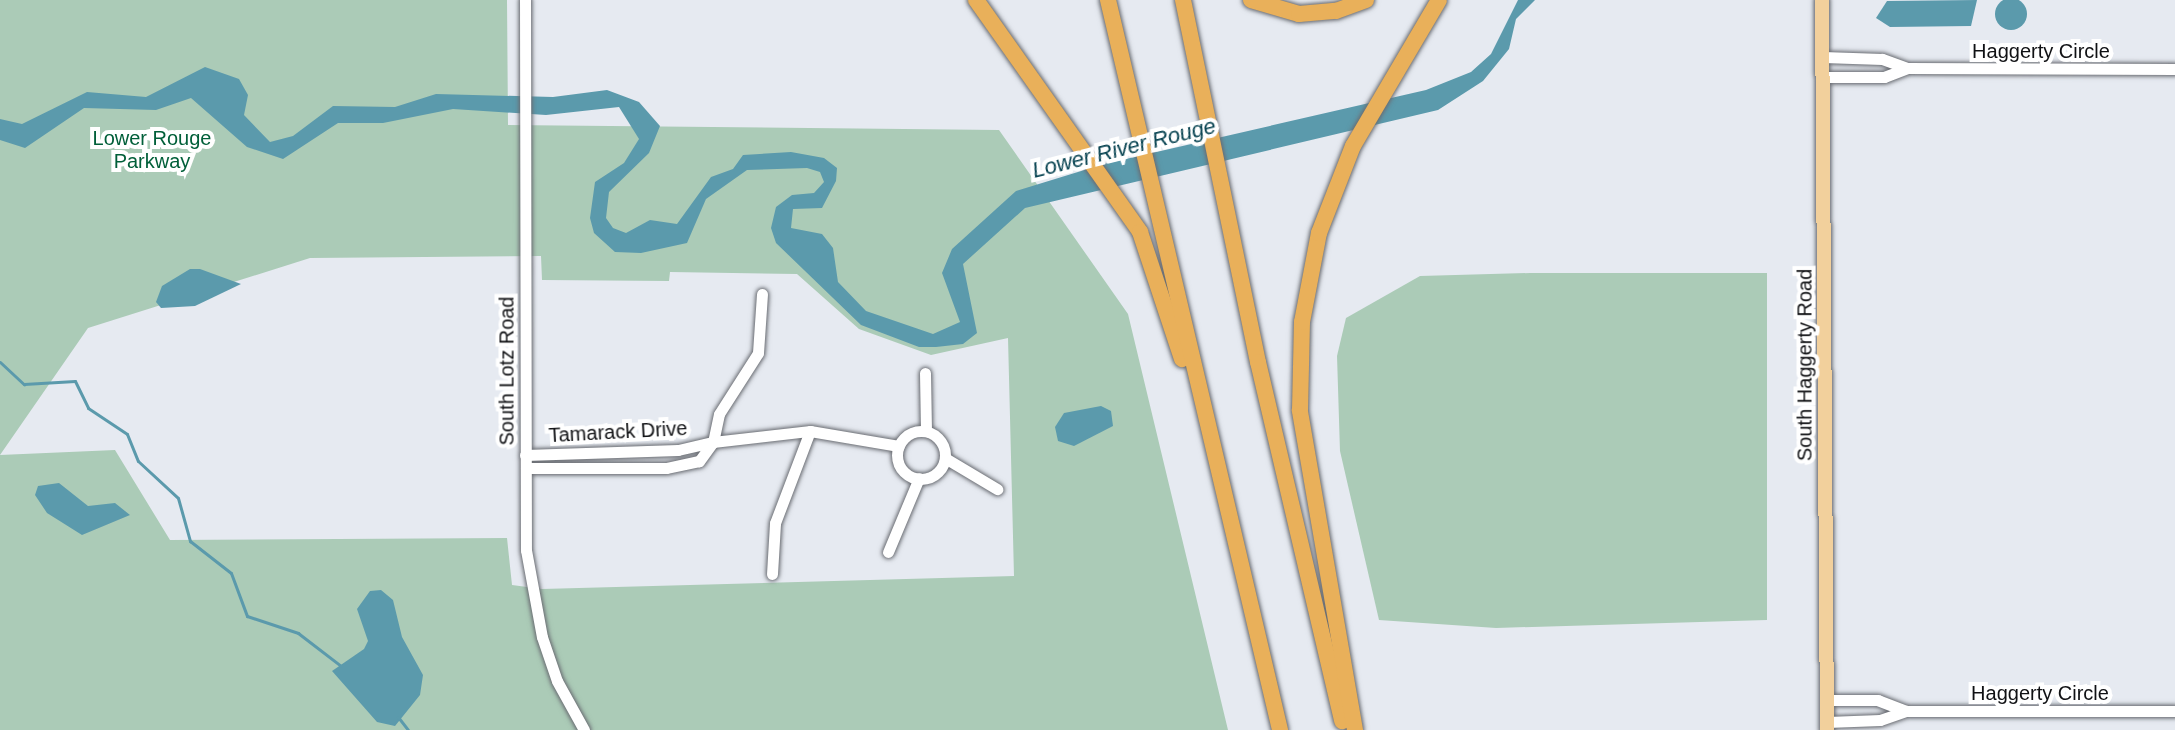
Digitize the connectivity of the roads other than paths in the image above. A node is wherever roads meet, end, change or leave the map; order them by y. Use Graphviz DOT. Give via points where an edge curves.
graph roads {
  1 [pos="525,0"];
  2 [pos="976,0"];
  3 [pos="1108,0"];
  4 [pos="1183,0"];
  5 [pos="1251,0"];
  6 [pos="1366,0"];
  7 [pos="1439,0"];
  8 [pos="1822,0"];
  9 [pos="1823,57"];
  10 [pos="1907,68"];
  11 [pos="2175,69"];
  12 [pos="1822,77"];
  13 [pos="762,294"];
  14 [pos="925,373"];
  15 [pos="810,431"];
  16 [pos="926,431"];
  17 [pos="713,442"];
  18 [pos="899,446"];
  19 [pos="945,458"];
  20 [pos="526,462"];
  21 [pos="919,478"];
  22 [pos="997,489"];
  23 [pos="888,552"];
  24 [pos="772,574"];
  25 [pos="1249,604"];
  26 [pos="1827,700"];
  27 [pos="1906,711"];
  28 [pos="2175,711"];
  29 [pos="1827,726"];
  30 [pos="584,730"];
  31 [pos="1280,730"];
  32 [pos="1344,730"];
  33 [pos="1355,730"];
  1 -- 20 [label="street, South Lotz Road"];
  2 -- 25 [label="highway" via="1140,232 1163,289"];
  3 -- 25 [label="highway" via="1131,119"];
  4 -- 32 [label="highway"];
  5 -- 6 [label="highway" via="1299,14 1336,11"];
  7 -- 33 [label="highway" via="1397,66 1338,182 1310,267 1300,410"];
  8 -- 9 [label="main road, South Haggerty Road"];
  9 -- 10 [label="street, Haggerty Circle" via="1882,59"];
  9 -- 12 [label="main road, South Haggerty Road"];
  10 -- 11 [label="street, Haggerty Circle"];
  10 -- 12 [label="street, Haggerty Circle" via="1884,77"];
  12 -- 26 [label="main road, South Haggerty Road"];
  13 -- 17 [label="street" via="758,353 719,414"];
  14 -- 16 [label="street"];
  15 -- 17 [label="street, Tamarack Drive"];
  15 -- 18 [label="street, Tamarack Drive"];
  15 -- 24 [label="street" via="775,523"];
  16 -- 18 [label="street" via="909,434"];
  16 -- 19 [label="street" via="943,444"];
  17 -- 20 [label="street, Tamarack Drive"];
  17 -- 20 [label="street, Tamarack Drive" via="699,461 675,467"];
  18 -- 21 [label="street" via="901,467"];
  19 -- 21 [label="street" via="939,471"];
  19 -- 22 [label="street"];
  20 -- 30 [label="street, South Lotz Road" via="531,593 557,681"];
  21 -- 23 [label="street"];
  25 -- 31 [label="highway"];
  26 -- 27 [label="street, Haggerty Circle" via="1878,700"];
  26 -- 29 [label="main road, South Haggerty Road"];
  27 -- 28 [label="street, Haggerty Circle"];
  27 -- 29 [label="street, Haggerty Circle"];
}
